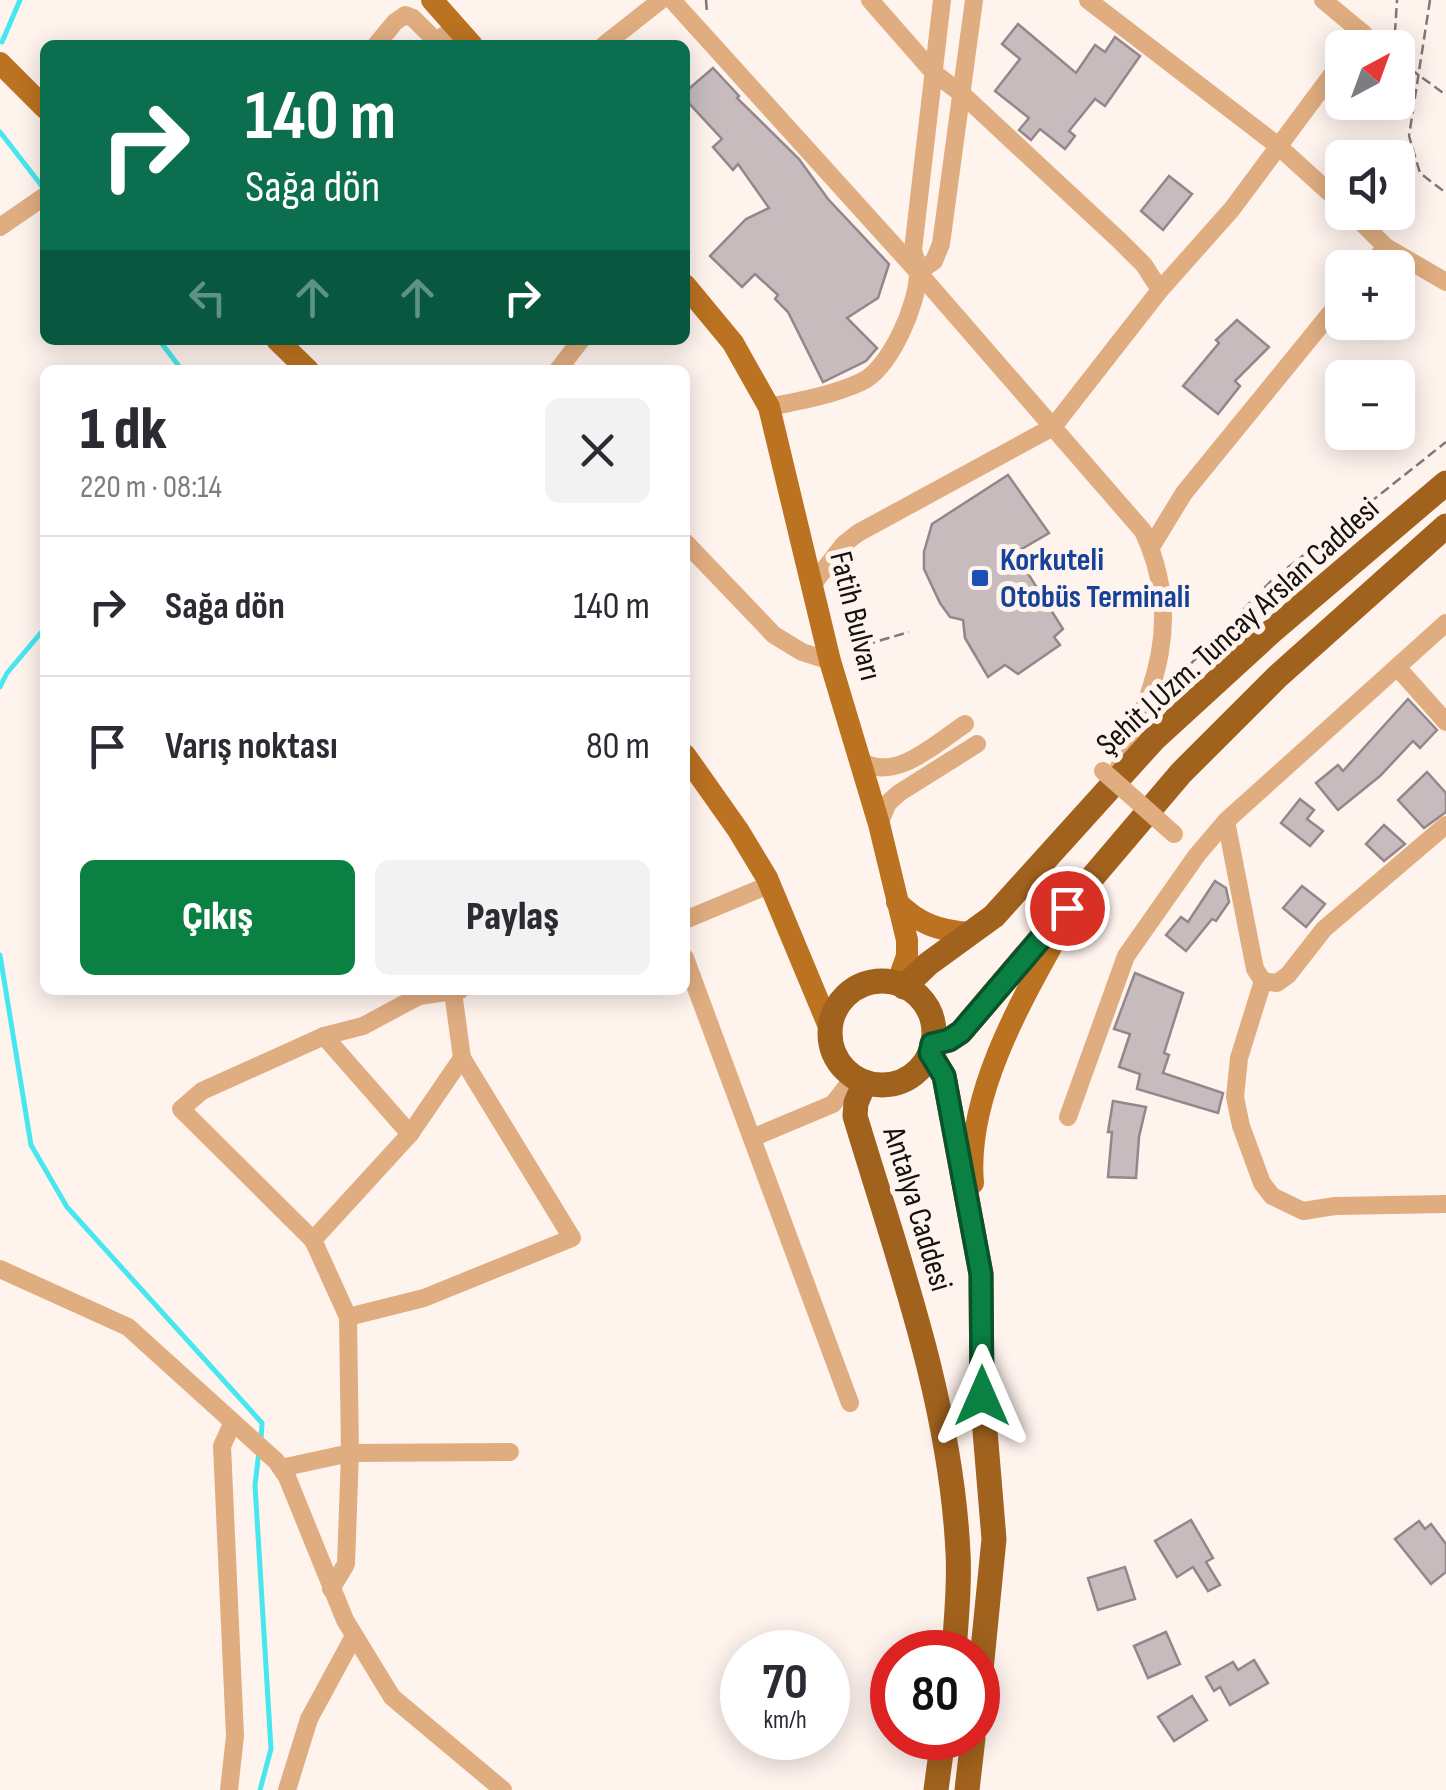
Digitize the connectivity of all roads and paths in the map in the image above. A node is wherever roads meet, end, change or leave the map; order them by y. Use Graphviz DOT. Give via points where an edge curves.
graph roads {
  1 [pos="432,0"];
  2 [pos="662,0"];
  3 [pos="672,0"];
  4 [pos="870,0"];
  5 [pos="942,0"];
  6 [pos="974,0"];
  7 [pos="1088,0"];
  8 [pos="1323,0"];
  9 [pos="1397,0"];
  10 [pos="1430,0"];
  11 [pos="1359,30"];
  12 [pos="1395,30"];
  13 [pos="464,36"];
  14 [pos="380,40"];
  15 [pos="430,40"];
  16 [pos="610,40"];
  17 [pos="0,63"];
  18 [pos="1415,70"];
  19 [pos="934,72"];
  20 [pos="1420,73"];
  21 [pos="1325,83"];
  22 [pos="962,94"];
  23 [pos="1446,95"];
  24 [pos="40,103"];
  25 [pos="1278,145"];
  26 [pos="1325,188"];
  27 [pos="1446,193"];
  28 [pos="40,200"];
  29 [pos="0,226"];
  30 [pos="1370,230"];
  31 [pos="1386,246"];
  32 [pos="1383,250"];
  33 [pos="918,272"];
  34 [pos="1446,282"];
  35 [pos="1160,290"];
  36 [pos="690,291"];
  37 [pos="1325,320"];
  38 [pos="283,345"];
  39 [pos="577,345"];
  40 [pos="303,365"];
  41 [pos="562,365"];
  42 [pos="769,407"];
  43 [pos="1053,427"];
  44 [pos="1445,445"];
  45 [pos="1446,483"];
  46 [pos="1446,526"];
  47 [pos="690,547"];
  48 [pos="1150,548"];
  49 [pos="813,584"];
  50 [pos="1446,623"];
  51 [pos="909,632"];
  52 [pos="841,655"];
  53 [pos="1397,668"];
  54 [pos="1152,688"];
  55 [pos="1446,722"];
  56 [pos="965,724"];
  57 [pos="977,744"];
  58 [pos="859,760"];
  59 [pos="690,762"];
  60 [pos="1106,780"];
  61 [pos="1226,821"];
  62 [pos="879,824"];
  63 [pos="1446,825"];
  64 [pos="1174,834"];
  65 [pos="769,885"];
  66 [pos="1085,886"];
  67 [pos="897,902"];
  68 [pos="690,918"];
  69 [pos="970,933"];
  70 [pos="690,971"];
  71 [pos="1263,981"];
  72 [pos="901,986"];
  73 [pos="414,995"];
  74 [pos="456,995"];
  75 [pos="830,1029"];
  76 [pos="324,1036"];
  77 [pos="931,1049"];
  78 [pos="462,1058"];
  79 [pos="859,1080"];
  80 [pos="1068,1118"];
  81 [pos="410,1134"];
  82 [pos="752,1138"];
  83 [pos="1446,1204"];
  84 [pos="313,1240"];
  85 [pos="0,1269"];
  86 [pos="980,1271"];
  87 [pos="348,1317"];
  88 [pos="850,1402"];
  89 [pos="235,1426"];
  90 [pos="510,1452"];
  91 [pos="350,1453"];
  92 [pos="278,1465"];
  93 [pos="331,1589"];
  94 [pos="955,1630"];
  95 [pos="985,1630"];
  96 [pos="354,1636"];
  97 [pos="940,1760"];
  98 [pos="970,1760"];
  99 [pos="229,1790"];
  100 [pos="287,1790"];
  101 [pos="504,1790"];
  102 [pos="936,1790"];
  103 [pos="967,1790"];
  1 -- 13 [label="main road"];
  2 -- 16 [label="street"];
  3 -- 33 [label="street"];
  4 -- 19 [label="street"];
  5 -- 19 [label="street"];
  6 -- 22 [label="street"];
  7 -- 25 [label="street"];
  8 -- 11 [label="street"];
  9 -- 12 [label="path"];
  10 -- 20 [label="path"];
  14 -- 15 [label="street" via="405,15"];
  17 -- 24 [label="main road"];
  18 -- 20 [label="path"];
  19 -- 22 [label="street"];
  19 -- 33 [label="street" via="913,250"];
  20 -- 23 [label="path"];
  20 -- 27 [label="path" via="1409,136 1420,173"];
  21 -- 25 [label="street"];
  22 -- 33 [label="street" via="941,244 934,261"];
  22 -- 35 [label="street" via="1120,241"];
  25 -- 26 [label="street"];
  25 -- 35 [label="street" via="1232,210"];
  28 -- 29 [label="street"];
  30 -- 31 [label="street"];
  31 -- 32 [label="street"];
  31 -- 34 [label="street"];
  33 -- 42 [label="street" via="914,300 890,354 865,381"];
  33 -- 43 [label="street"];
  35 -- 43 [label="street"];
  36 -- 42 [label="main road, Fatih Bulvarı" via="733,343"];
  37 -- 48 [label="street" via="1184,493"];
  38 -- 40 [label="main road"];
  39 -- 41 [label="street"];
  42 -- 49 [label="main road, Fatih Bulvarı"];
  43 -- 48 [label="street" via="1143,530"];
  43 -- 49 [label="street" via="858,533"];
  44 -- 54 [label="path" via="1271,581 1176,679"];
  45 -- 60 [label="highway, Şehit J.Uzm. Tuncay Arslan Caddesi"];
  46 -- 66 [label="highway, Şehit J.Uzm. Tuncay Arslan Caddesi" via="1277,677 1181,773"];
  47 -- 52 [label="street" via="774,636 802,652"];
  48 -- 54 [label="street" via="1164,630"];
  49 -- 52 [label="main road, Fatih Bulvarı"];
  50 -- 53 [label="street"];
  51 -- 52 [label="path"];
  52 -- 58 [label="main road, Fatih Bulvarı"];
  53 -- 55 [label="street"];
  53 -- 61 [label="street"];
  54 -- 60 [label="street"];
  56 -- 58 [label="street" via="898,766 871,768"];
  57 -- 62 [label="street" via="899,793"];
  58 -- 62 [label="main road, Fatih Bulvarı"];
  59 -- 65 [label="main road"];
  60 -- 64 [label="street, bridge"];
  60 -- 69 [label="highway, Şehit J.Uzm. Tuncay Arslan Caddesi" via="994,916"];
  61 -- 71 [label="street" via="1255,970"];
  61 -- 80 [label="street" via="1126,956"];
  62 -- 67 [label="main road, Fatih Bulvarı"];
  63 -- 71 [label="street" via="1324,929 1288,975 1277,984"];
  65 -- 68 [label="street"];
  65 -- 75 [label="main road"];
  66 -- 77 [label="highway, Şehit J.Uzm. Tuncay Arslan Caddesi" via="961,1032"];
  66 -- 86 [label="main road" via="989,1077 971,1158"];
  67 -- 69 [label="main road" via="930,926"];
  67 -- 72 [label="main road, Fatih Bulvarı" via="907,940"];
  69 -- 72 [label="highway, Şehit J.Uzm. Tuncay Arslan Caddesi"];
  70 -- 82 [label="street"];
  71 -- 83 [label="street" via="1239,1058 1235,1097 1272,1196 1303,1212"];
  72 -- 75 [label="highway" via="856,988 838,1006"];
  72 -- 77 [label="highway" via="928,1011"];
  73 -- 76 [label="street" via="364,1026"];
  74 -- 78 [label="street"];
  75 -- 79 [label="highway" via="838,1062"];
  76 -- 81 [label="street"];
  76 -- 84 [label="street" via="202,1091 181,1109"];
  77 -- 79 [label="highway" via="907,1079 882,1085"];
  77 -- 86 [label="highway, Antalya Caddesi" via="944,1076"];
  78 -- 81 [label="street"];
  78 -- 87 [label="street" via="572,1238 424,1298"];
  79 -- 82 [label="street" via="833,1104"];
  79 -- 94 [label="highway, Antalya Caddesi" via="856,1116 941,1425 959,1555"];
  81 -- 84 [label="street"];
  82 -- 88 [label="street"];
  84 -- 87 [label="street"];
  85 -- 89 [label="street" via="128,1327"];
  86 -- 95 [label="highway, Antalya Caddesi" via="994,1539"];
  87 -- 91 [label="street"];
  89 -- 92 [label="street"];
  89 -- 99 [label="street" via="222,1446 235,1736"];
  90 -- 91 [label="street"];
  91 -- 92 [label="street"];
  91 -- 93 [label="street" via="346,1564"];
  92 -- 93 [label="street"];
  93 -- 96 [label="street"];
  96 -- 100 [label="street" via="309,1718"];
  96 -- 101 [label="street" via="392,1697"];
  97 -- 102 [label="highway"];
  98 -- 103 [label="highway"];
}
